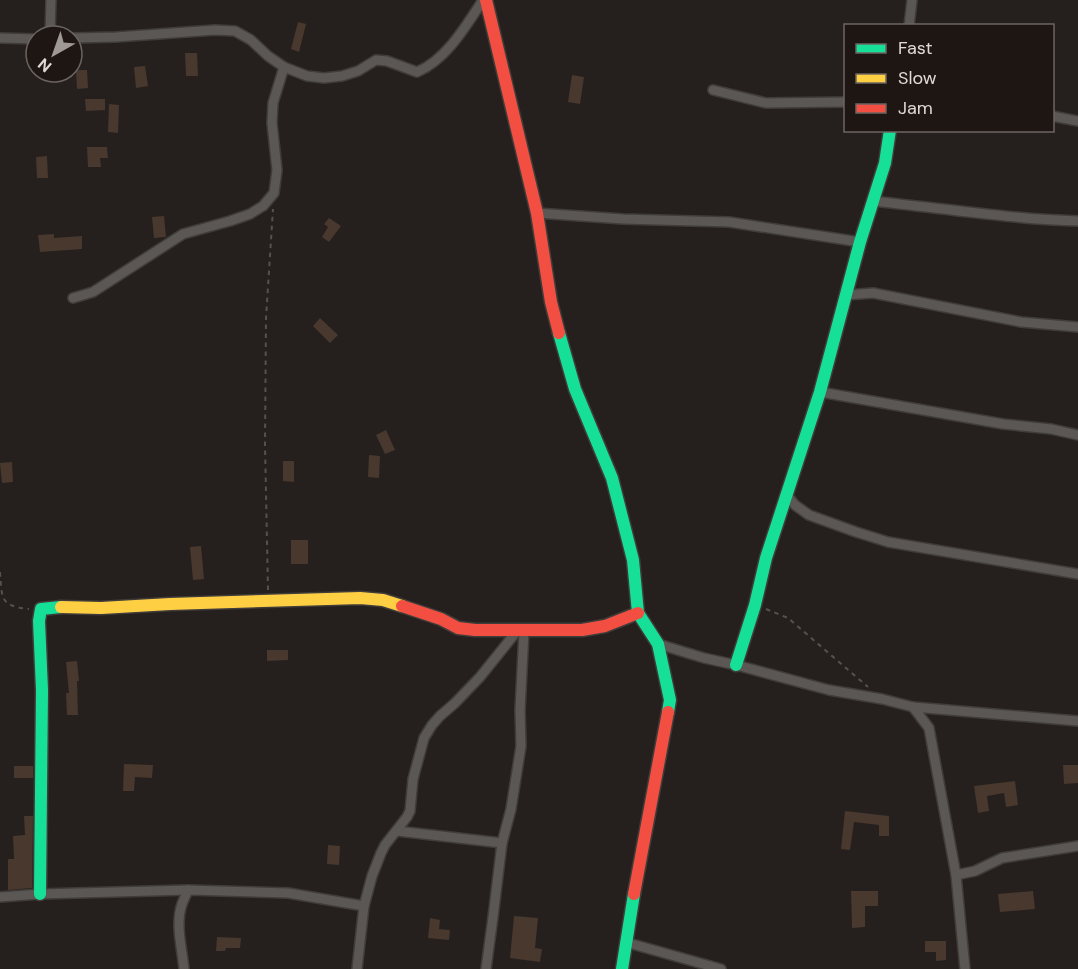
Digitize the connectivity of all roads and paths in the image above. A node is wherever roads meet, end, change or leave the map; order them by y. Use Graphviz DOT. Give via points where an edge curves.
graph roads {
  1 [pos="51,0"];
  2 [pos="485,0"];
  3 [pos="912,0"];
  4 [pos="50,24"];
  5 [pos="909,24"];
  6 [pos="0,38"];
  7 [pos="84,38"];
  8 [pos="24,39"];
  9 [pos="284,67"];
  10 [pos="713,90"];
  11 [pos="844,102"];
  12 [pos="1054,116"];
  13 [pos="1078,121"];
  14 [pos="890,132"];
  15 [pos="274,193"];
  16 [pos="872,201"];
  17 [pos="537,213"];
  18 [pos="1078,221"];
  19 [pos="860,242"];
  20 [pos="846,294"];
  21 [pos="73,298"];
  22 [pos="1078,327"];
  23 [pos="820,392"];
  24 [pos="1078,435"];
  25 [pos="786,494"];
  26 [pos="0,572"];
  27 [pos="1078,574"];
  28 [pos="269,602"];
  29 [pos="755,605"];
  30 [pos="41,609"];
  31 [pos="638,613"];
  32 [pos="520,631"];
  33 [pos="658,644"];
  34 [pos="736,665"];
  35 [pos="882,699"];
  36 [pos="913,707"];
  37 [pos="1078,721"];
  38 [pos="397,831"];
  39 [pos="502,843"];
  40 [pos="1078,846"];
  41 [pos="956,875"];
  42 [pos="188,890"];
  43 [pos="40,894"];
  44 [pos="0,897"];
  45 [pos="364,906"];
  46 [pos="625,942"];
  47 [pos="184,969"];
  48 [pos="357,969"];
  49 [pos="486,969"];
  50 [pos="622,969"];
  51 [pos="721,969"];
  52 [pos="965,969"];
  1 -- 4 [label="street"];
  2 -- 9 [label="street" via="440,57 417,72 376,60 358,71 324,78"];
  2 -- 17 [label="street"];
  3 -- 5 [label="street"];
  6 -- 8 [label="street"];
  7 -- 9 [label="street" via="235,31"];
  9 -- 15 [label="street" via="273,103 277,170"];
  10 -- 11 [label="street" via="765,103"];
  12 -- 13 [label="street"];
  14 -- 16 [label="street" via="885,163"];
  15 -- 21 [label="street" via="250,213 183,234 93,292"];
  15 -- 28 [label="path" via="265,399"];
  16 -- 18 [label="street"];
  16 -- 19 [label="street"];
  17 -- 19 [label="street" via="729,222"];
  17 -- 31 [label="street" via="551,302 575,389 612,478 633,560"];
  19 -- 20 [label="street"];
  20 -- 22 [label="street" via="873,293 1021,322"];
  20 -- 23 [label="street"];
  23 -- 24 [label="street"];
  23 -- 25 [label="street"];
  25 -- 27 [label="street" via="809,514 888,542"];
  25 -- 29 [label="street"];
  26 -- 30 [label="path" via="7,603 14,608"];
  28 -- 30 [label="street"];
  28 -- 32 [label="street" via="383,600 458,628"];
  29 -- 34 [label="street"];
  29 -- 35 [label="path" via="788,618"];
  30 -- 43 [label="street"];
  31 -- 32 [label="street" via="582,630"];
  31 -- 33 [label="street"];
  32 -- 38 [label="street" via="424,738 413,779 410,811"];
  32 -- 39 [label="street" via="521,746"];
  33 -- 34 [label="street"];
  33 -- 46 [label="street" via="670,700"];
  34 -- 35 [label="street" via="829,690"];
  35 -- 36 [label="street"];
  36 -- 37 [label="street"];
  36 -- 41 [label="street" via="929,728"];
  38 -- 39 [label="street"];
  38 -- 45 [label="street" via="381,853"];
  39 -- 49 [label="street"];
  40 -- 41 [label="street" via="1002,858"];
  41 -- 52 [label="street"];
  42 -- 43 [label="street"];
  42 -- 45 [label="street" via="288,893"];
  42 -- 47 [label="street" via="181,905 179,925"];
  43 -- 44 [label="street"];
  45 -- 48 [label="street"];
  46 -- 50 [label="street"];
  46 -- 51 [label="street"];
}
